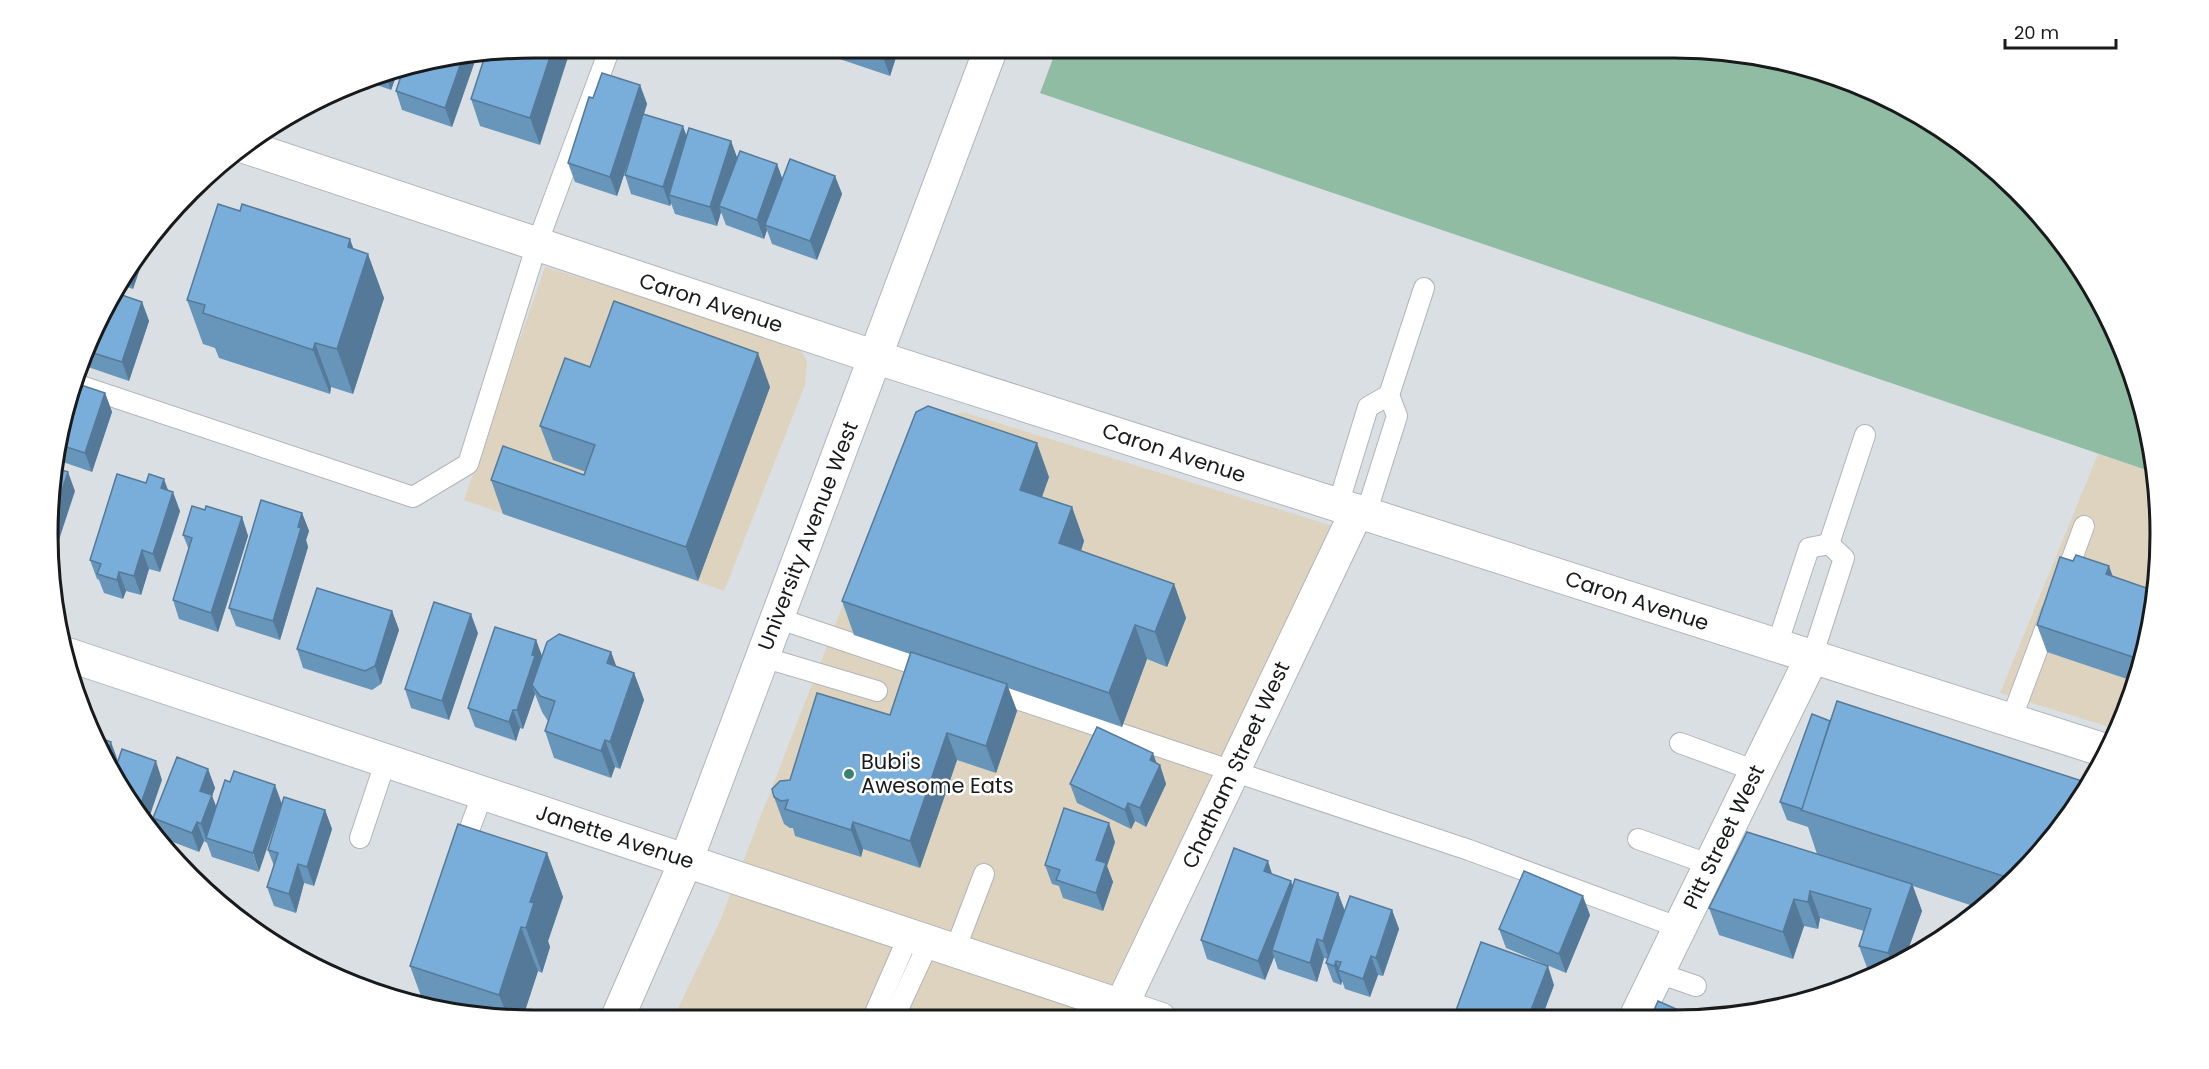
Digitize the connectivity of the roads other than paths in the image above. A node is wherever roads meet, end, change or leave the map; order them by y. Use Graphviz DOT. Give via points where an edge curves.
graph roads {
  1 [pos="606,58"];
  2 [pos="988,58"];
  3 [pos="255,150"];
  4 [pos="537,244"];
  5 [pos="1424,288"];
  6 [pos="875,357"];
  7 [pos="82,386"];
  8 [pos="1389,395"];
  9 [pos="1865,435"];
  10 [pos="1354,510"];
  11 [pos="2084,526"];
  12 [pos="1829,544"];
  13 [pos="777,618"];
  14 [pos="1777,645"];
  15 [pos="75,657"];
  16 [pos="763,657"];
  17 [pos="1812,657"];
  18 [pos="946,675"];
  19 [pos="968,682"];
  20 [pos="877,692"];
  21 [pos="2011,720"];
  22 [pos="1680,743"];
  23 [pos="2099,748"];
  24 [pos="386,760"];
  25 [pos="1233,771"];
  26 [pos="1756,771"];
  27 [pos="483,793"];
  28 [pos="360,838"];
  29 [pos="1638,839"];
  30 [pos="687,861"];
  31 [pos="1711,865"];
  32 [pos="455,869"];
  33 [pos="984,874"];
  34 [pos="1680,928"];
  35 [pos="931,943"];
  36 [pos="1658,973"];
  37 [pos="1696,986"];
  38 [pos="621,1010"];
  39 [pos="880,1010"];
  40 [pos="898,1010"];
  41 [pos="1110,1010"];
  42 [pos="1119,1010"];
  43 [pos="1640,1010"];
  1 -- 4 [label="lane"];
  2 -- 6 [label="street, University Avenue West"];
  3 -- 4 [label="street, Caron Avenue"];
  4 -- 6 [label="street, Caron Avenue"];
  4 -- 7 [label="lane" via="468,464 413,497"];
  5 -- 8 [label="lane"];
  6 -- 10 [label="street, Caron Avenue"];
  6 -- 13 [label="street, University Avenue West"];
  8 -- 10 [label="lane" via="1397,416"];
  8 -- 10 [label="lane" via="1368,407"];
  9 -- 12 [label="lane"];
  10 -- 14 [label="street, Caron Avenue"];
  10 -- 25 [label="street, Chatham Street West"];
  11 -- 21 [label="lane"];
  12 -- 14 [label="lane" via="1809,548"];
  12 -- 17 [label="lane" via="1844,558"];
  13 -- 16 [label="street, University Avenue West"];
  13 -- 18 [label="lane"];
  14 -- 17 [label="street, Caron Avenue"];
  15 -- 24 [label="street, Janette Avenue"];
  16 -- 20 [label="lane"];
  16 -- 30 [label="street, University Avenue West"];
  17 -- 21 [label="street, Caron Avenue"];
  17 -- 26 [label="street, Pitt Street West"];
  19 -- 25 [label="lane"];
  21 -- 23 [label="street, Caron Avenue"];
  22 -- 26 [label="lane"];
  24 -- 27 [label="street, Janette Avenue"];
  24 -- 28 [label="lane"];
  25 -- 34 [label="lane" via="1469,850"];
  25 -- 42 [label="street, Chatham Street West"];
  26 -- 31 [label="street, Pitt Street West" via="1734,839"];
  27 -- 30 [label="street, Janette Avenue"];
  27 -- 32 [label="lane"];
  29 -- 31 [label="lane"];
  30 -- 35 [label="street, Janette Avenue"];
  30 -- 38 [label="street, University Avenue West"];
  31 -- 34 [label="street, Pitt Street West"];
  33 -- 35 [label="lane"];
  34 -- 36 [label="street, Pitt Street West"];
  35 -- 39 [label="lane"];
  35 -- 40 [label="lane"];
  35 -- 41 [label="street, Janette Avenue"];
  36 -- 37 [label="lane"];
  36 -- 43 [label="street, Pitt Street West"];
}
